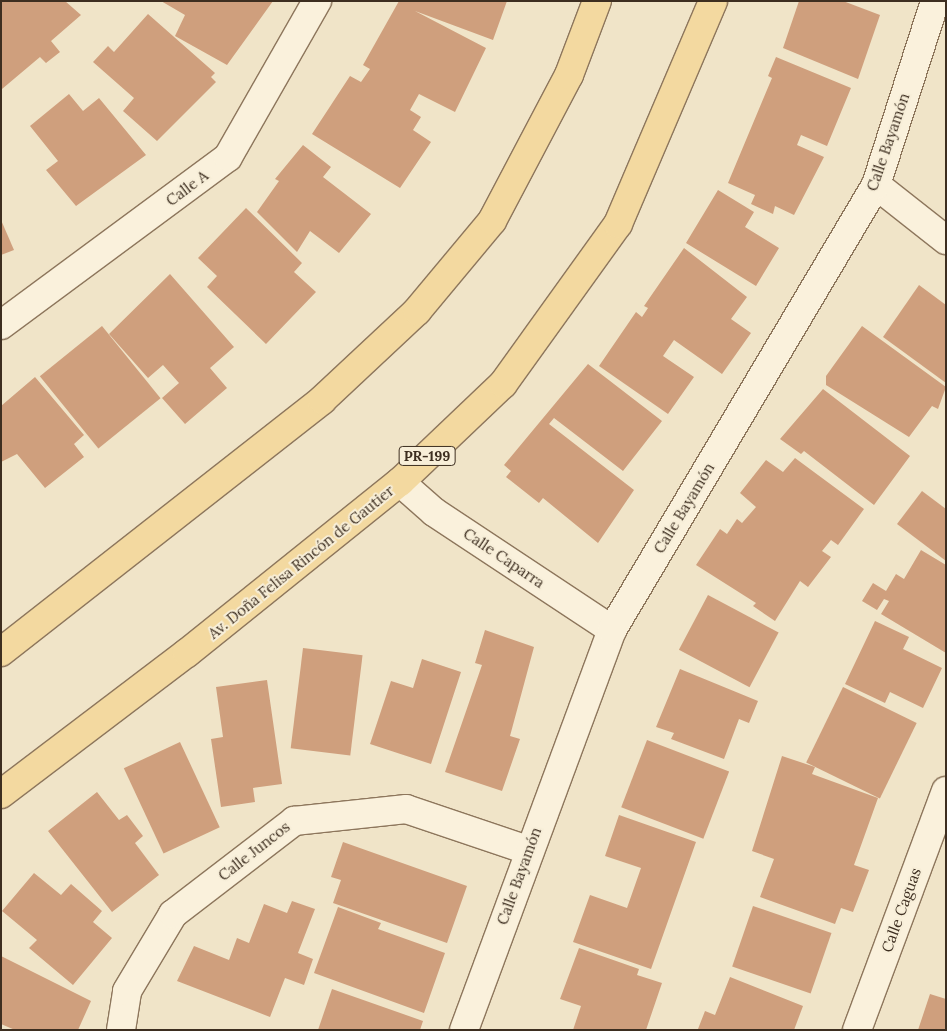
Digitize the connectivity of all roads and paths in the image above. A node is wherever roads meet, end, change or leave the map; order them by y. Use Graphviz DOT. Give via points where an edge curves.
graph roads {
  1 [pos="317,1"];
  2 [pos="597,1"];
  3 [pos="713,1"];
  4 [pos="935,1"];
  5 [pos="876,186"];
  6 [pos="946,240"];
  7 [pos="1,325"];
  8 [pos="400,482"];
  9 [pos="612,630"];
  10 [pos="30,632"];
  11 [pos="1,633"];
  12 [pos="1,652"];
  13 [pos="946,791"];
  14 [pos="1,794"];
  15 [pos="528,850"];
  16 [pos="121,1030"];
  17 [pos="464,1030"];
  18 [pos="857,1030"];
  1 -- 7 [label="street, Calle A" via="228,158"];
  2 -- 10 [label="main road" via="569,75 492,221 417,311 322,400"];
  3 -- 8 [label="main road, Av. Doña Felisa Rincón de Gautier / PR-199" via="618,224 502,384"];
  4 -- 5 [label="street, Calle Bayamón"];
  5 -- 6 [label="street"];
  5 -- 9 [label="street, Calle Bayamón"];
  8 -- 9 [label="street, Calle Caparra" via="434,512"];
  8 -- 14 [label="main road, Av. Doña Felisa Rincón de Gautier / PR-199" via="187,654"];
  9 -- 15 [label="street, Calle Bayamón"];
  10 -- 11 [label="main road"];
  10 -- 12 [label="main road"];
  13 -- 18 [label="street, Calle Caguas"];
  15 -- 16 [label="street, Calle Juncos" via="406,809 294,821 173,914 127,991"];
  15 -- 17 [label="street, Calle Bayamón"];
}
